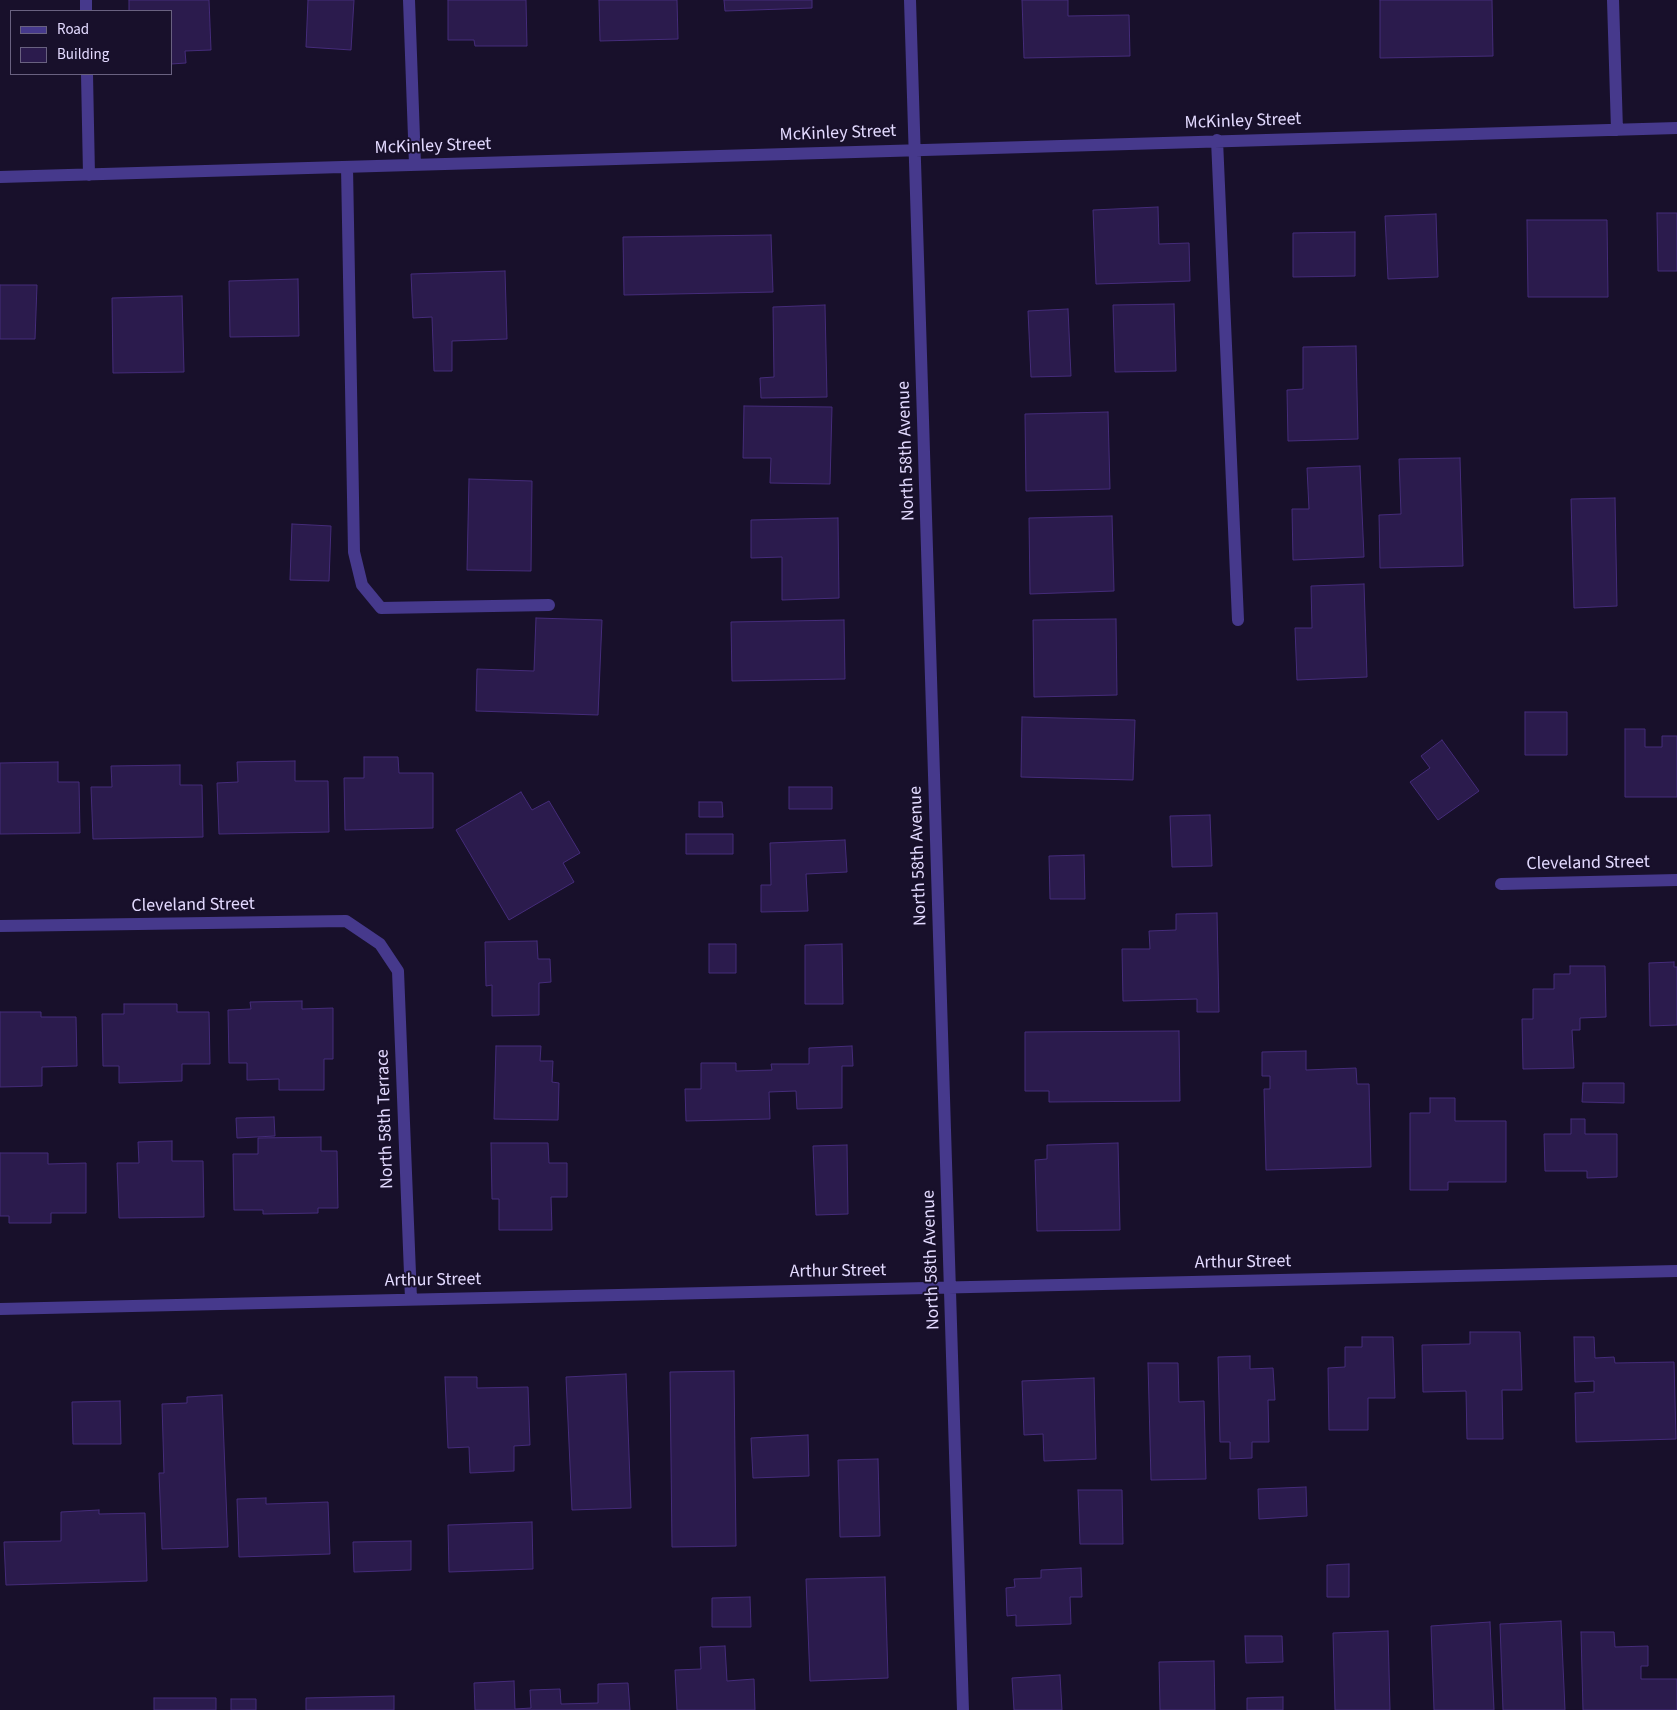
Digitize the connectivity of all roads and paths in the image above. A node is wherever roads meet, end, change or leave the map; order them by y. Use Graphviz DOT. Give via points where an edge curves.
graph roads {
  1 [pos="410,0"];
  2 [pos="910,0"];
  3 [pos="1613,0"];
  4 [pos="87,75"];
  5 [pos="1677,128"];
  6 [pos="1616,130"];
  7 [pos="1218,140"];
  8 [pos="914,149"];
  9 [pos="415,165"];
  10 [pos="347,167"];
  11 [pos="89,175"];
  12 [pos="0,177"];
  13 [pos="549,605"];
  14 [pos="1238,620"];
  15 [pos="1677,880"];
  16 [pos="1501,884"];
  17 [pos="0,926"];
  18 [pos="380,944"];
  19 [pos="1677,1271"];
  20 [pos="951,1287"];
  21 [pos="411,1299"];
  22 [pos="0,1309"];
  23 [pos="963,1710"];
  1 -- 9 [label="street"];
  2 -- 8 [label="street, North 58th Avenue"];
  3 -- 6 [label="street"];
  4 -- 11 [label="street"];
  5 -- 6 [label="street, McKinley Street"];
  6 -- 7 [label="street, McKinley Street"];
  7 -- 8 [label="street, McKinley Street"];
  7 -- 14 [label="street"];
  8 -- 9 [label="street, McKinley Street"];
  8 -- 20 [label="street, North 58th Avenue"];
  9 -- 10 [label="street, McKinley Street"];
  10 -- 11 [label="street, McKinley Street"];
  10 -- 13 [label="street" via="354,552 362,584 381,608"];
  11 -- 12 [label="street, McKinley Street"];
  15 -- 16 [label="street, Cleveland Street"];
  17 -- 18 [label="street, Cleveland Street" via="346,921"];
  18 -- 21 [label="street, North 58th Terrace" via="398,970"];
  19 -- 20 [label="street, Arthur Street"];
  20 -- 21 [label="street, Arthur Street"];
  20 -- 23 [label="street, North 58th Avenue"];
  21 -- 22 [label="street, Arthur Street"];
}
